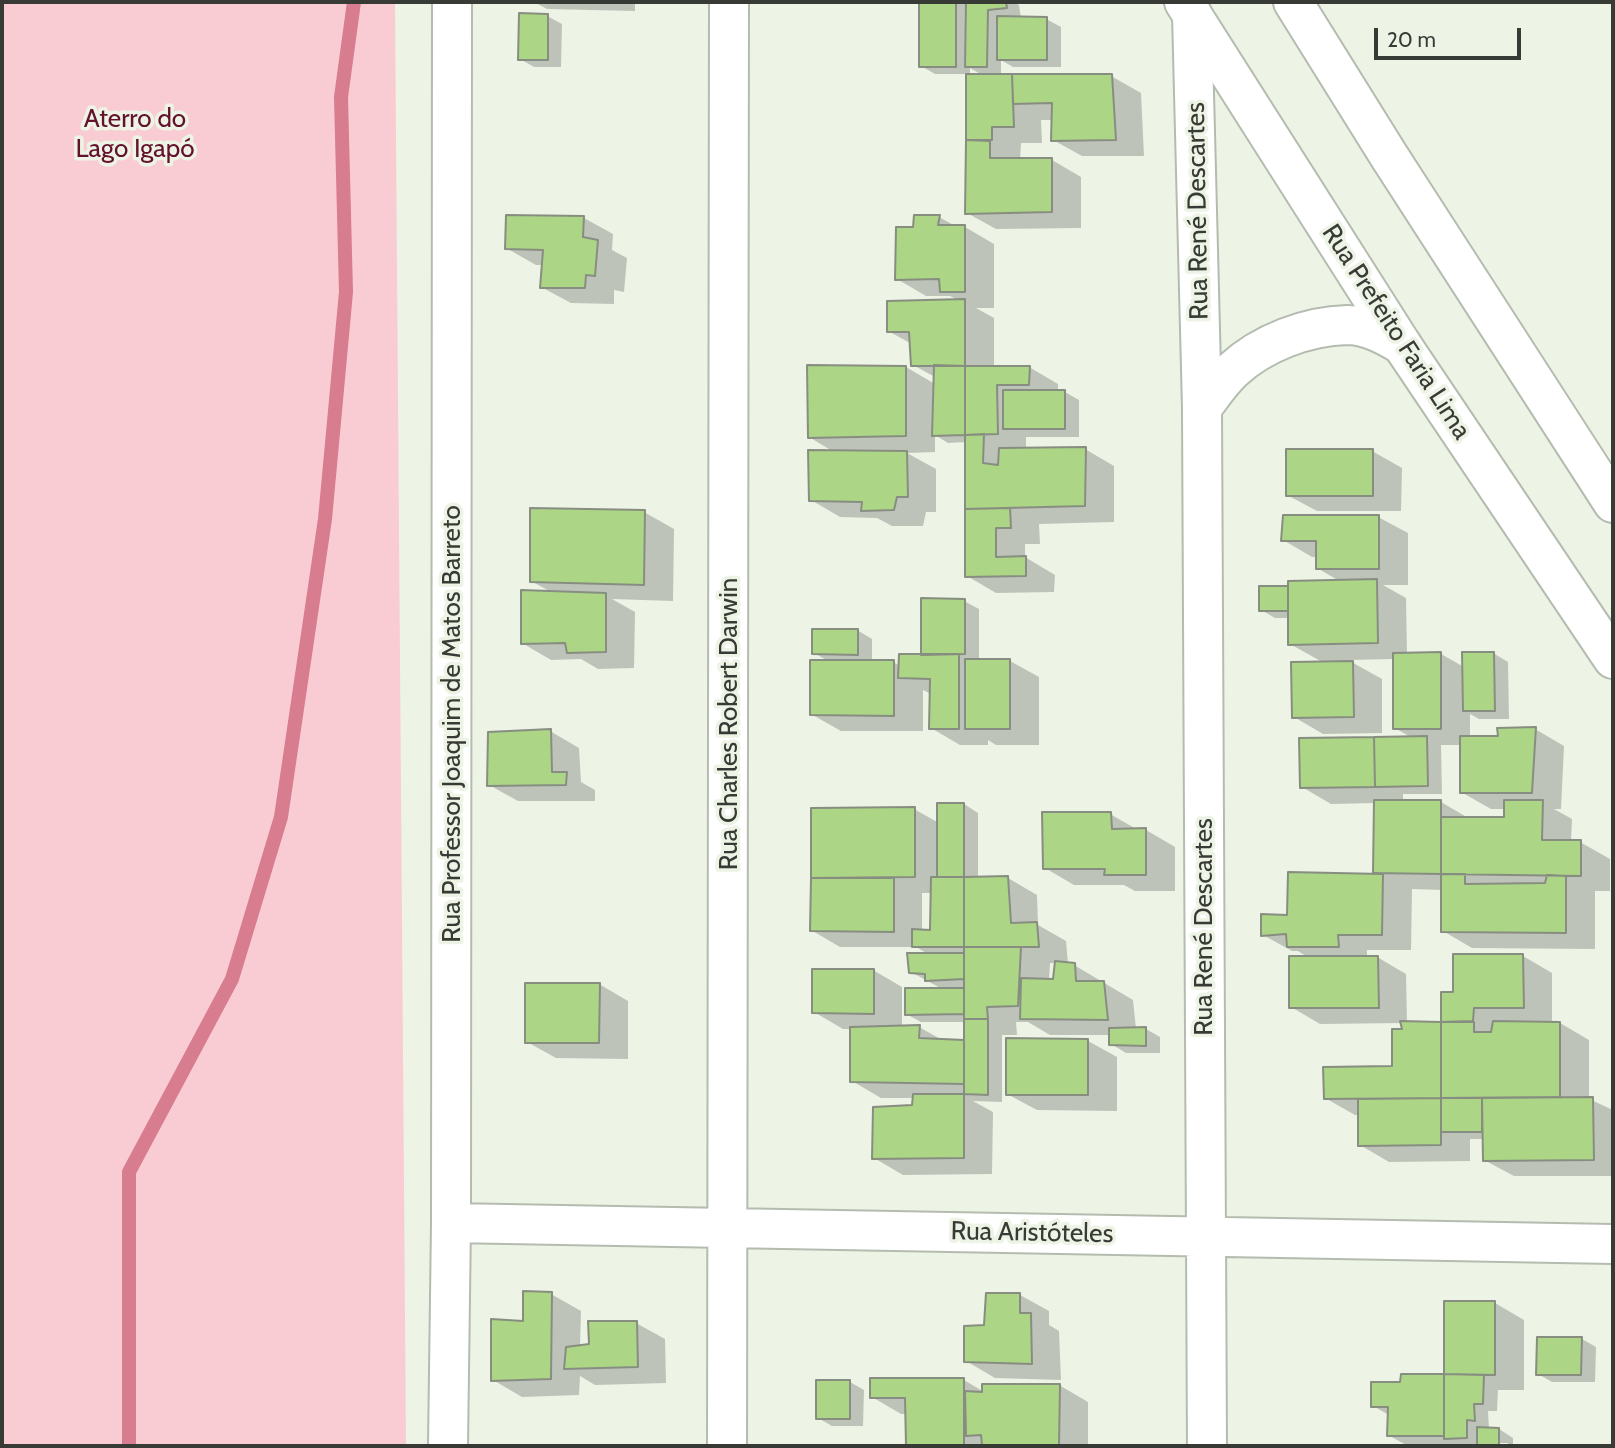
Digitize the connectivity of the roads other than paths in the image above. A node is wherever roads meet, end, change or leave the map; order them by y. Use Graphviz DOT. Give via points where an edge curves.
graph roads {
  1 [pos="452,2"];
  2 [pos="729,2"];
  3 [pos="1293,2"];
  4 [pos="1188,8"];
  5 [pos="1402,345"];
  6 [pos="1202,408"];
  7 [pos="1613,503"];
  8 [pos="1613,659"];
  9 [pos="451,1223"];
  10 [pos="728,1227"];
  11 [pos="1205,1237"];
  12 [pos="1613,1244"];
  13 [pos="448,1446"];
  14 [pos="727,1446"];
  15 [pos="1207,1446"];
  1 -- 9 [label="street, Rua Professor Joaquim de Matos Barreto"];
  2 -- 10 [label="street, Rua Charles Robert Darwin"];
  3 -- 7 [label="street"];
  4 -- 5 [label="street, Rua Prefeito Faria Lima"];
  4 -- 6 [label="street, Rua René Descartes"];
  5 -- 6 [label="street" via="1377,331 1348,325 1306,332 1266,346 1233,370"];
  5 -- 8 [label="street, Rua Prefeito Faria Lima"];
  6 -- 11 [label="street, Rua René Descartes"];
  9 -- 10 [label="street, Rua Aristóteles"];
  9 -- 13 [label="street, Rua Professor Joaquim de Matos Barreto"];
  10 -- 11 [label="street, Rua Aristóteles"];
  10 -- 14 [label="street, Rua Charles Robert Darwin"];
  11 -- 12 [label="street, Rua Aristóteles"];
  11 -- 15 [label="street, Rua René Descartes"];
}
